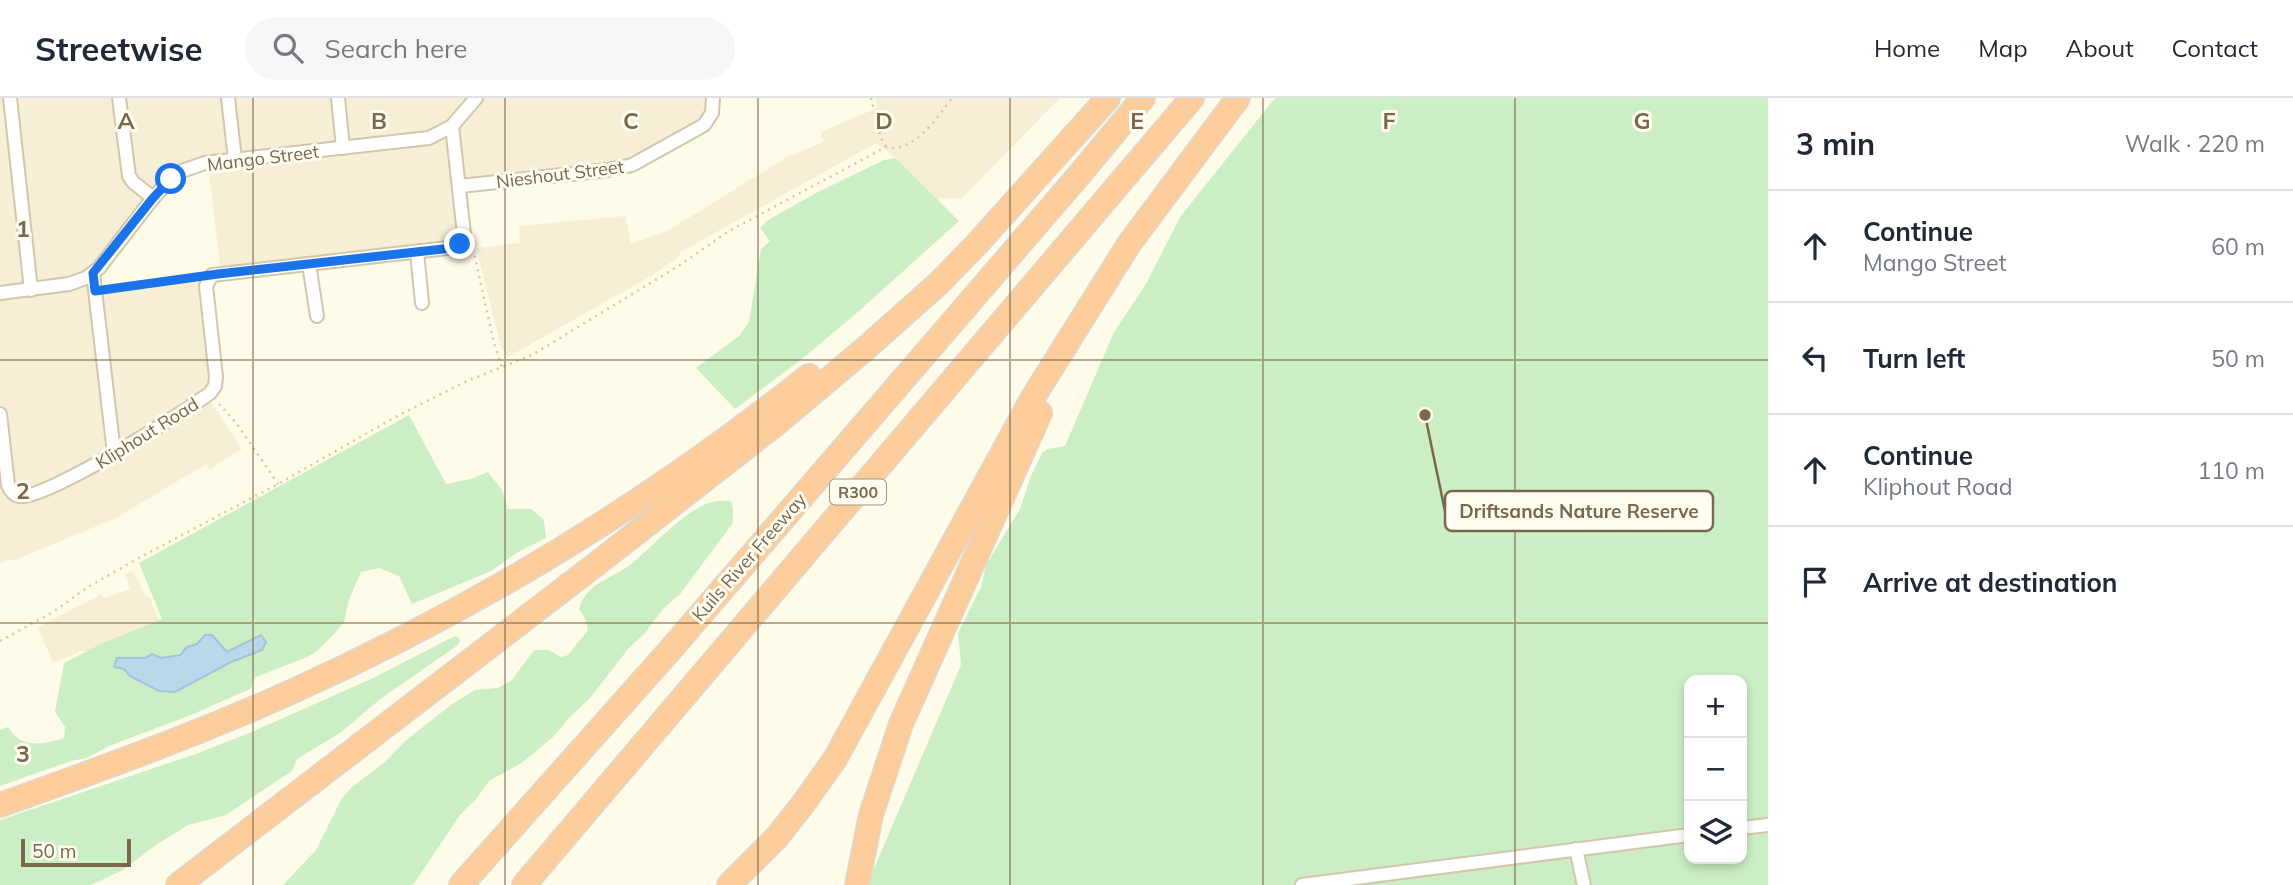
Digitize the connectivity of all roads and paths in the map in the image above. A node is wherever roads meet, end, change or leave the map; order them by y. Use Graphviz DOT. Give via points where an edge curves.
graph roads {
  1 [pos="10,98"];
  2 [pos="119,98"];
  3 [pos="228,98"];
  4 [pos="338,98"];
  5 [pos="713,98"];
  6 [pos="871,98"];
  7 [pos="952,98"];
  8 [pos="1108,98"];
  9 [pos="1143,98"];
  10 [pos="1192,98"];
  11 [pos="1238,98"];
  12 [pos="472,99"];
  13 [pos="452,126"];
  14 [pos="886,146"];
  15 [pos="344,148"];
  16 [pos="235,160"];
  17 [pos="460,186"];
  18 [pos="1027,186"];
  19 [pos="153,198"];
  20 [pos="463,241"];
  21 [pos="417,252"];
  22 [pos="309,264"];
  23 [pos="93,273"];
  24 [pos="212,275"];
  25 [pos="31,290"];
  26 [pos="95,291"];
  27 [pos="0,293"];
  28 [pos="422,303"];
  29 [pos="317,316"];
  30 [pos="1080,324"];
  31 [pos="502,368"];
  32 [pos="210,393"];
  33 [pos="0,414"];
  34 [pos="114,453"];
  35 [pos="278,484"];
  36 [pos="0,641"];
  37 [pos="0,805"];
  38 [pos="1768,825"];
  39 [pos="1747,827"];
  40 [pos="1684,836"];
  41 [pos="1576,849"];
  42 [pos="178,885"];
  43 [pos="461,885"];
  44 [pos="524,885"];
  45 [pos="729,885"];
  46 [pos="857,885"];
  47 [pos="1302,885"];
  48 [pos="1584,885"];
  1 -- 25 [label="street"];
  2 -- 19 [label="street" via="129,176"];
  3 -- 16 [label="street"];
  4 -- 15 [label="street"];
  5 -- 17 [label="street, Nieshout Street" via="712,113 704,125 632,166"];
  6 -- 14 [label="path"];
  7 -- 14 [label="path" via="937,119 902,148"];
  8 -- 18 [label="highway"];
  9 -- 43 [label="highway, Kuils River Freeway / R300" via="671,649"];
  10 -- 44 [label="highway, R300"];
  11 -- 30 [label="highway" via="1129,243"];
  12 -- 13 [label="street, Mango Street"];
  13 -- 15 [label="street, Mango Street" via="429,138"];
  13 -- 17 [label="street"];
  14 -- 31 [label="path" via="729,231 532,355"];
  15 -- 16 [label="street, Mango Street"];
  16 -- 19 [label="street, Mango Street" via="179,172"];
  17 -- 20 [label="street"];
  18 -- 37 [label="highway" via="915,289 784,396 673,478 538,564 440,619 292,692 166,745"];
  18 -- 42 [label="highway" via="939,283 787,414"];
  19 -- 23 [label="street, Mango Street"];
  20 -- 21 [label="street" via="452,248"];
  20 -- 31 [label="path" via="474,253"];
  21 -- 22 [label="street"];
  21 -- 28 [label="street"];
  22 -- 24 [label="street"];
  22 -- 29 [label="street"];
  23 -- 25 [label="street" via="78,282"];
  23 -- 26 [label="street"];
  24 -- 26 [label="path"];
  24 -- 32 [label="street, Kliphout Road" via="206,286 216,377"];
  25 -- 27 [label="street"];
  26 -- 34 [label="street"];
  30 -- 45 [label="highway" via="1032,399 835,759 777,837"];
  30 -- 46 [label="highway" via="901,724 871,814"];
  31 -- 35 [label="path" via="399,415"];
  32 -- 34 [label="street, Kliphout Road"];
  32 -- 35 [label="path"];
  33 -- 34 [label="street, Kliphout Road" via="8,485 18,496 74,478"];
  35 -- 36 [label="path" via="137,559"];
  38 -- 39 [label="street"];
  40 -- 41 [label="street"];
  41 -- 47 [label="street"];
  41 -- 48 [label="street"];
}
